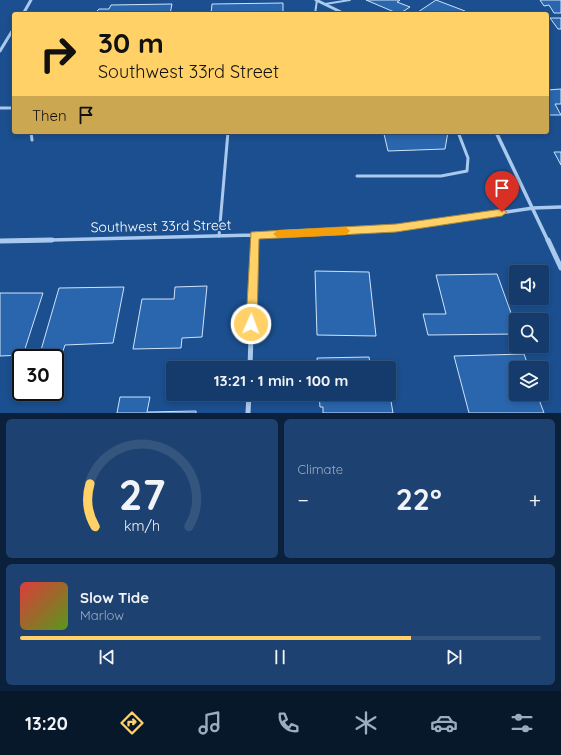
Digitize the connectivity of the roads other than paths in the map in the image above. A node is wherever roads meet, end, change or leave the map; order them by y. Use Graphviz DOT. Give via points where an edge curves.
graph roads {
  1 [pos="31,0"];
  2 [pos="316,0"];
  3 [pos="350,0"];
  4 [pos="325,4"];
  5 [pos="24,12"];
  6 [pos="315,12"];
  7 [pos="341,12"];
  8 [pos="12,31"];
  9 [pos="0,51"];
  10 [pos="0,108"];
  11 [pos="12,108"];
  12 [pos="31,134"];
  13 [pos="228,134"];
  14 [pos="459,134"];
  15 [pos="497,134"];
  16 [pos="32,140"];
  17 [pos="357,176"];
  18 [pos="561,207"];
  19 [pos="533,208"];
  20 [pos="254,235"];
  21 [pos="219,236"];
  22 [pos="0,241"];
  23 [pos="561,268"];
  24 [pos="250,361"];
  25 [pos="249,401"];
  26 [pos="248,413"];
  1 -- 5 [label="street"];
  2 -- 4 [label="street"];
  2 -- 6 [label="lane"];
  3 -- 4 [label="lane"];
  4 -- 7 [label="street"];
  8 -- 9 [label="street"];
  10 -- 11 [label="lane"];
  12 -- 16 [label="lane"];
  13 -- 21 [label="lane"];
  14 -- 17 [label="lane" via="468,158 468,171 441,176"];
  15 -- 19 [label="street"];
  18 -- 19 [label="street, Southwest 33rd Street"];
  19 -- 20 [label="street, Southwest 33rd Street" via="396,228"];
  19 -- 23 [label="street"];
  20 -- 21 [label="street, Southwest 33rd Street"];
  20 -- 24 [label="street"];
  21 -- 22 [label="street, Southwest 33rd Street"];
  25 -- 26 [label="street"];
}
